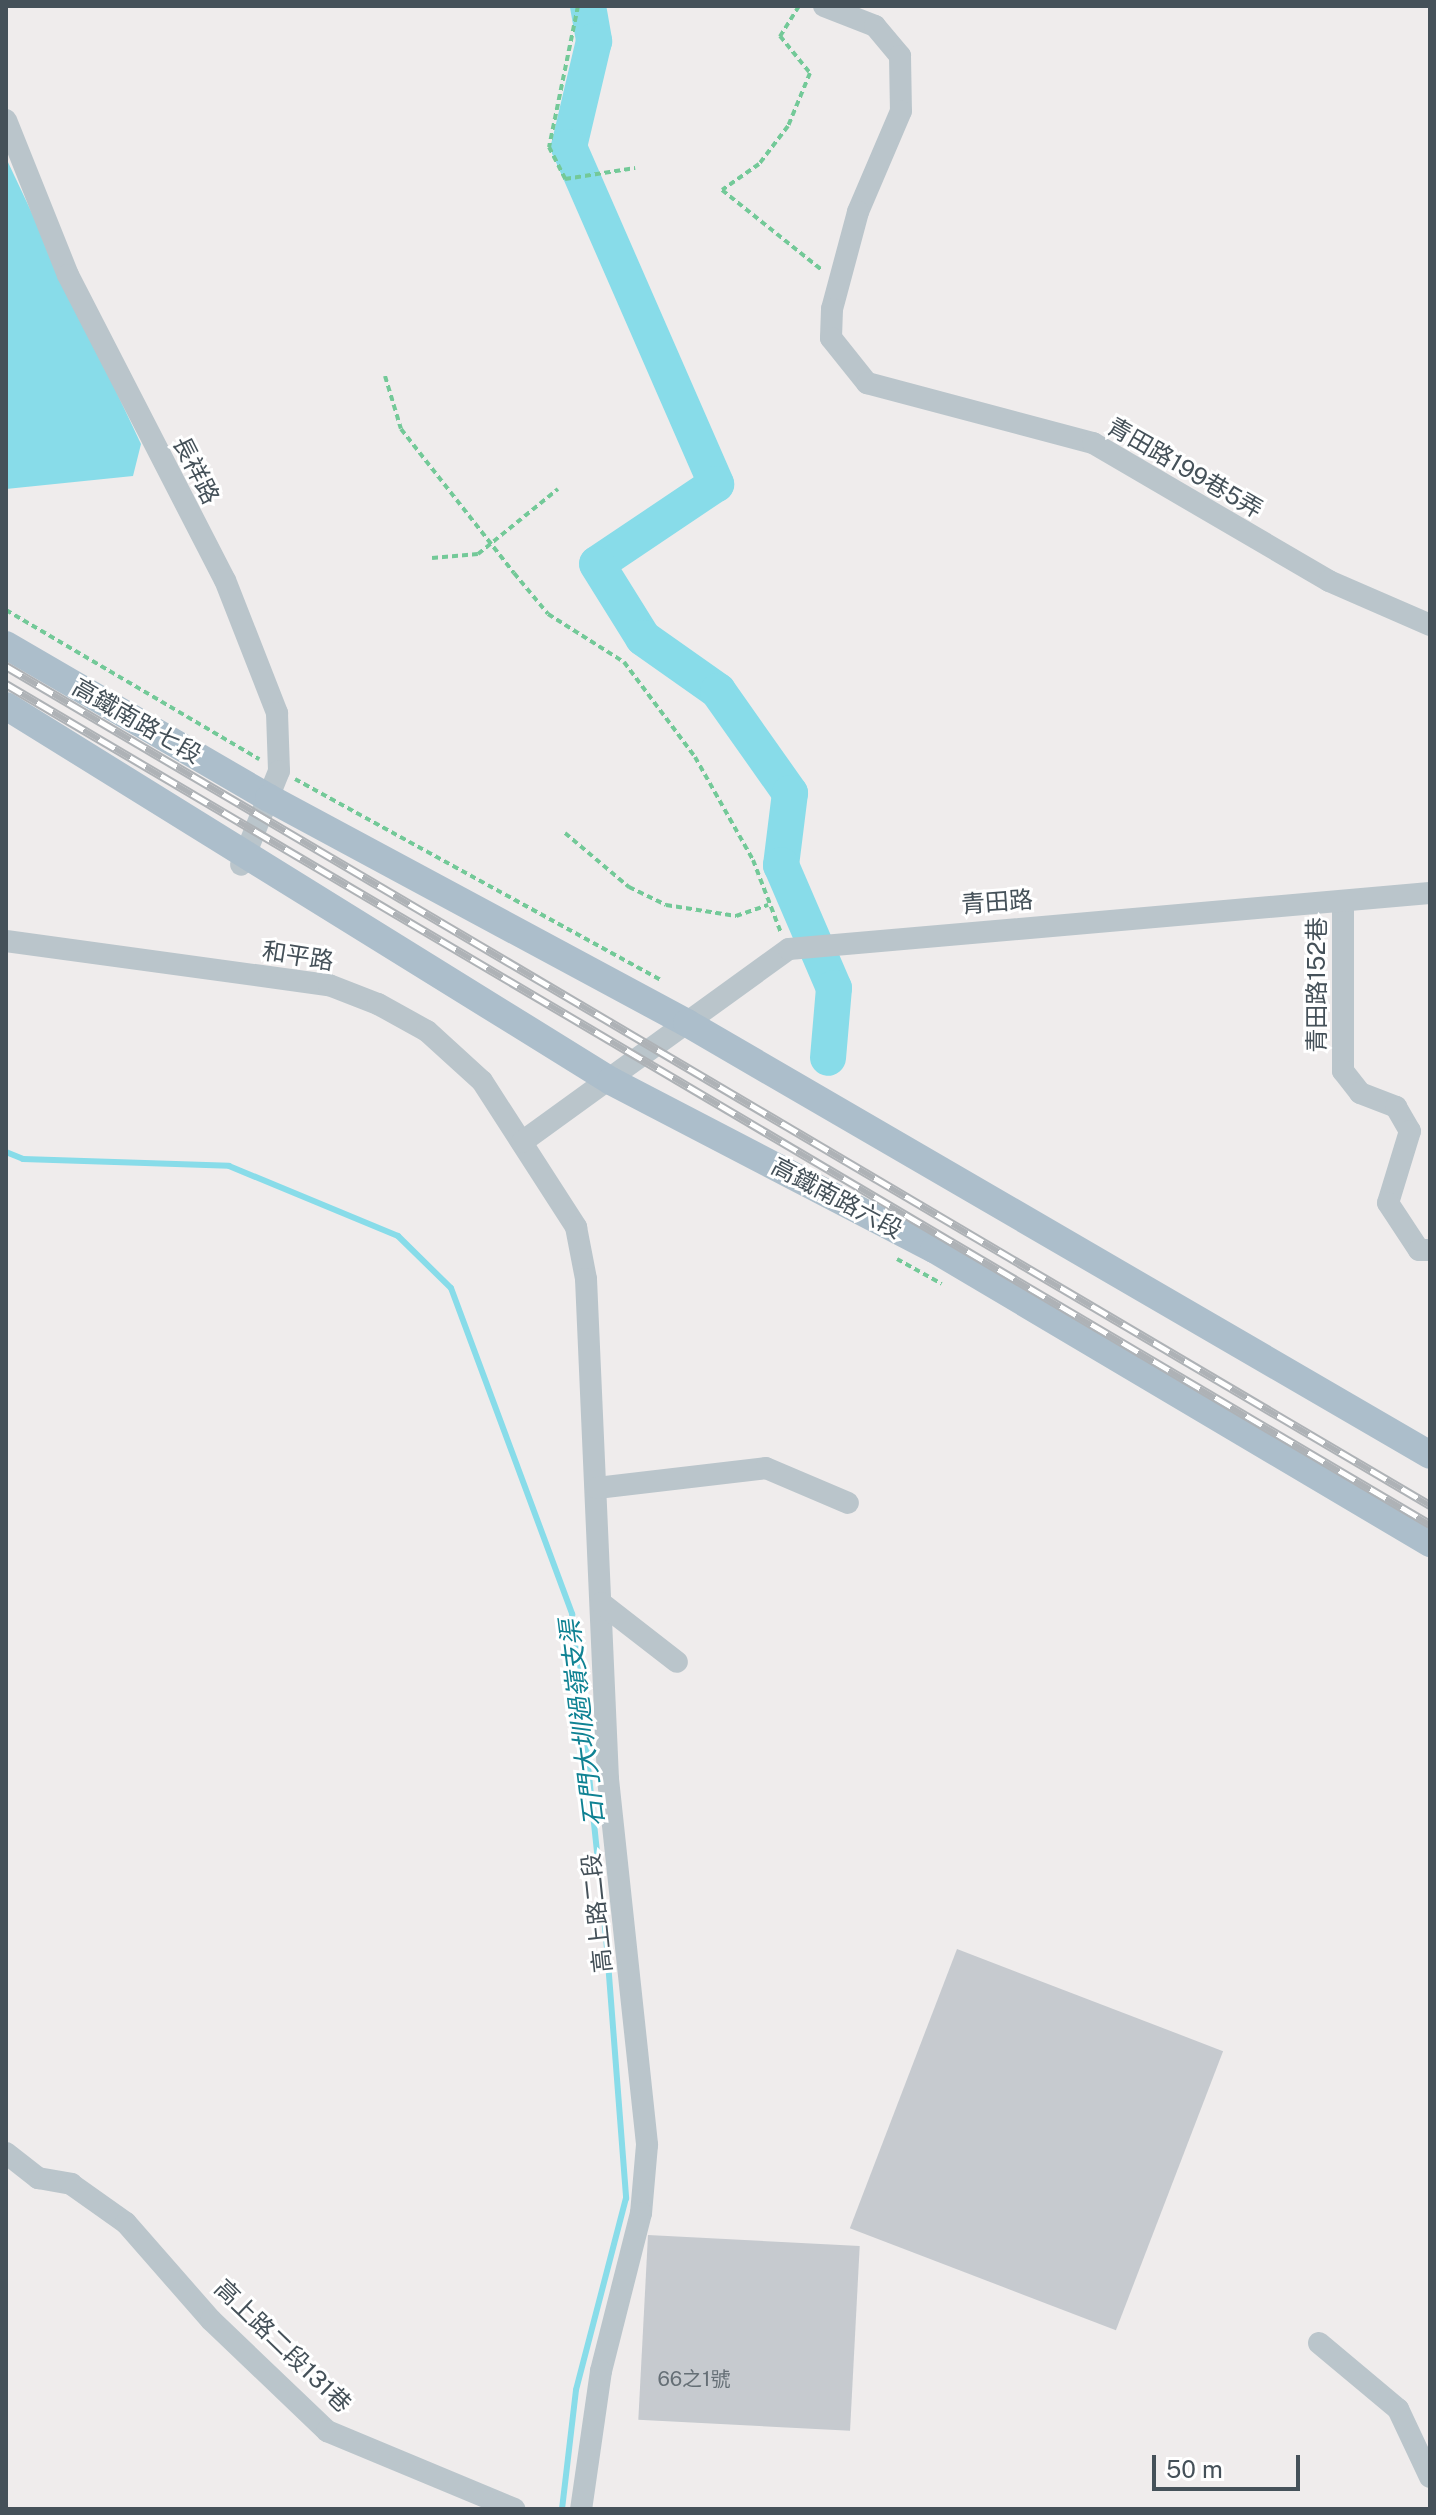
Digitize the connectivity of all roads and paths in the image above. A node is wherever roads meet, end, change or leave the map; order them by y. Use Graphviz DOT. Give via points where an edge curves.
graph roads {
  1 [pos="578,6"];
  2 [pos="799,6"];
  3 [pos="824,6"];
  4 [pos="6,120"];
  5 [pos="635,168"];
  6 [pos="838,281"];
  7 [pos="385,376"];
  8 [pos="558,489"];
  9 [pos="494,544"];
  10 [pos="432,558"];
  11 [pos="1430,625"];
  12 [pos="6,645"];
  13 [pos="6,706"];
  14 [pos="269,798"];
  15 [pos="565,833"];
  16 [pos="244,858"];
  17 [pos="1430,893"];
  18 [pos="1343,902"];
  19 [pos="768,905"];
  20 [pos="6,941"];
  21 [pos="799,949"];
  22 [pos="687,1023"];
  23 [pos="611,1081"];
  24 [pos="522,1142"];
  25 [pos="1430,1250"];
  26 [pos="1430,1455"];
  27 [pos="597,1488"];
  28 [pos="848,1503"];
  29 [pos="1430,1543"];
  30 [pos="601,1603"];
  31 [pos="677,1662"];
  32 [pos="6,2153"];
  33 [pos="1319,2343"];
  34 [pos="1430,2477"];
  35 [pos="514,2509"];
  36 [pos="581,2509"];
  1 -- 5 [label="path" via="549,147 565,179"];
  2 -- 6 [label="path" via="780,36 810,73 766,155 722,190"];
  3 -- 6 [label="street, 青田路199巷5弄" via="875,26 900,56 901,111"];
  4 -- 14 [label="street, 長祥路" via="68,275 259,657 277,713 279,771"];
  6 -- 11 [label="street, 青田路199巷5弄" via="831,338 867,383 990,421 1093,443 1329,581"];
  7 -- 9 [label="path" via="401,429"];
  8 -- 9 [label="path"];
  9 -- 10 [label="path" via="478,554"];
  9 -- 19 [label="path" via="548,614 624,662 650,695 728,812"];
  12 -- 14 [label="main road, 高鐵南路七段"];
  13 -- 16 [label="main road"];
  14 -- 16 [label="street, 長祥路"];
  14 -- 22 [label="main road"];
  15 -- 19 [label="path" via="629,887 666,905 736,916"];
  16 -- 23 [label="main road, 高鐵南路六段"];
  17 -- 18 [label="street, 青田路"];
  18 -- 21 [label="street, 青田路"];
  18 -- 25 [label="street, 青田路152巷" via="1343,1071 1360,1093 1396,1107 1410,1131 1388,1203 1419,1250"];
  19 -- 21 [label="path"];
  20 -- 24 [label="street, 和平路" via="329,985 366,999 427,1031 482,1081"];
  21 -- 22 [label="street, 青田路"];
  22 -- 23 [label="street, 青田路"];
  22 -- 26 [label="main road"];
  23 -- 24 [label="street"];
  23 -- 29 [label="main road, 高鐵南路六段" via="934,1249"];
  24 -- 27 [label="street, 高上路二段" via="576,1227 586,1279"];
  27 -- 28 [label="street" via="766,1468"];
  27 -- 30 [label="street, 高上路二段"];
  30 -- 31 [label="street"];
  30 -- 36 [label="street, 高上路二段" via="608,1779 647,2145 641,2213 601,2371"];
  32 -- 35 [label="street, 高上路二段131巷" via="38,2178 71,2184 160,2254 211,2320 327,2431"];
  33 -- 34 [label="street" via="1398,2409"];
}
